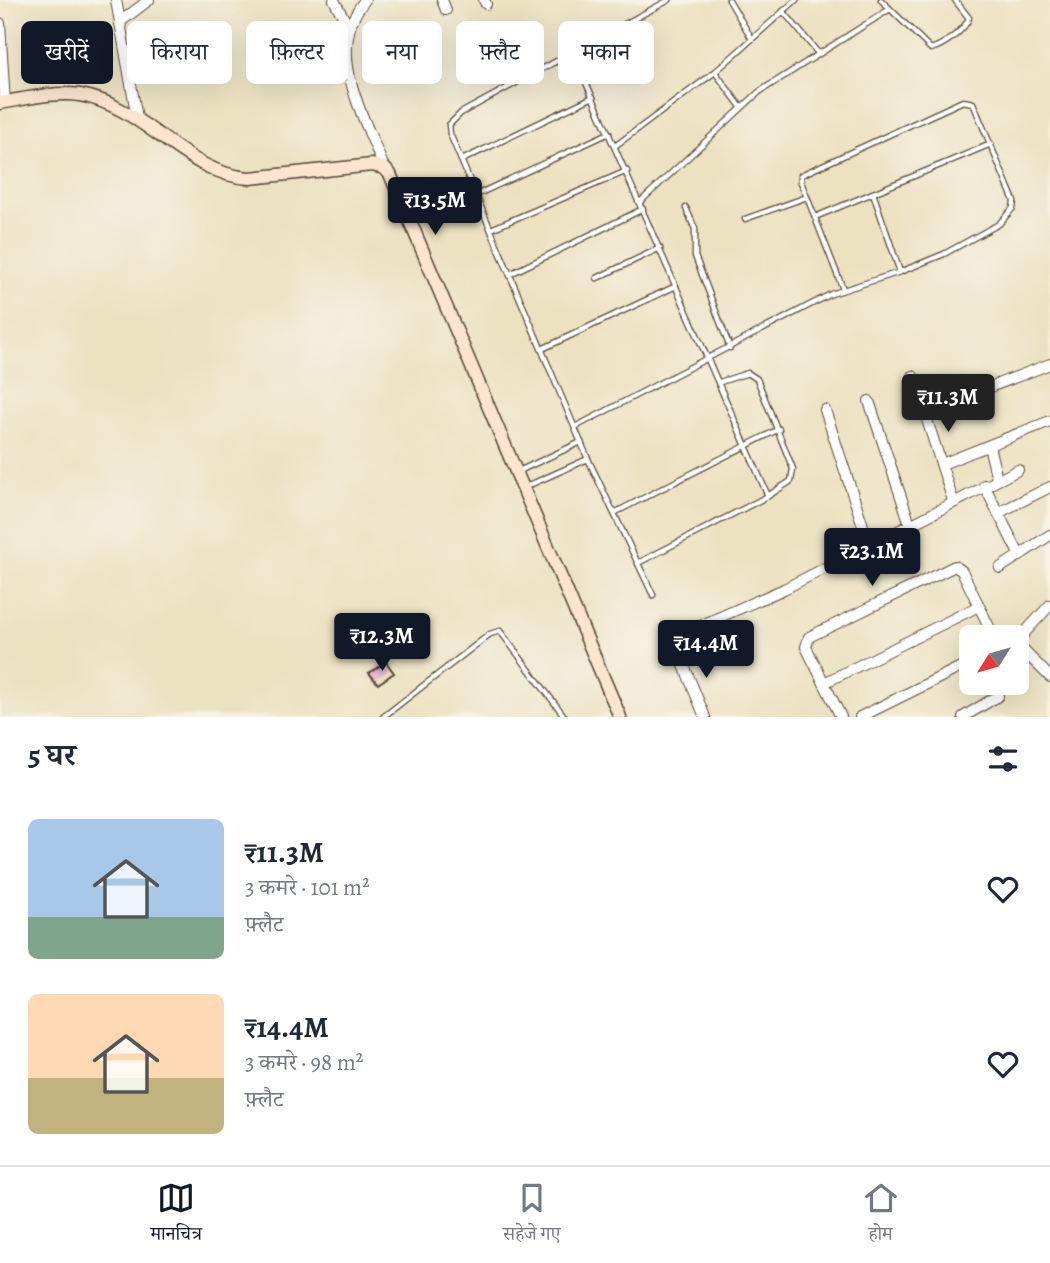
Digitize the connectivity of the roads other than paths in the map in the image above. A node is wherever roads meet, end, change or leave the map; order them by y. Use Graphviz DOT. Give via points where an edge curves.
graph roads {
  1 [pos="116,0"];
  2 [pos="149,0"];
  3 [pos="334,0"];
  4 [pos="365,0"];
  5 [pos="442,0"];
  6 [pos="669,0"];
  7 [pos="729,0"];
  8 [pos="796,0"];
  9 [pos="881,0"];
  10 [pos="955,0"];
  11 [pos="890,9"];
  12 [pos="446,10"];
  13 [pos="783,11"];
  14 [pos="345,21"];
  15 [pos="631,21"];
  16 [pos="120,22"];
  17 [pos="0,23"];
  18 [pos="348,26"];
  19 [pos="752,39"];
  20 [pos="818,53"];
  21 [pos="558,61"];
  22 [pos="348,68"];
  23 [pos="715,72"];
  24 [pos="587,84"];
  25 [pos="593,97"];
  26 [pos="2,103"];
  27 [pos="741,107"];
  28 [pos="137,118"];
  29 [pos="610,132"];
  30 [pos="991,144"];
  31 [pos="615,146"];
  32 [pos="461,160"];
  33 [pos="384,168"];
  34 [pos="627,171"];
  35 [pos="873,193"];
  36 [pos="476,195"];
  37 [pos="807,197"];
  38 [pos="640,202"];
  39 [pos="686,208"];
  40 [pos="643,209"];
  41 [pos="815,217"];
  42 [pos="745,219"];
  43 [pos="491,229"];
  44 [pos="660,248"];
  45 [pos="900,272"];
  46 [pos="510,274"];
  47 [pos="597,278"];
  48 [pos="676,286"];
  49 [pos="842,289"];
  50 [pos="730,348"];
  51 [pos="542,349"];
  52 [pos="708,359"];
  53 [pos="1050,364"];
  54 [pos="914,376"];
  55 [pos="720,382"];
  56 [pos="869,401"];
  57 [pos="825,410"];
  58 [pos="925,412"];
  59 [pos="1050,421"];
  60 [pos="575,427"];
  61 [pos="779,429"];
  62 [pos="581,442"];
  63 [pos="744,444"];
  64 [pos="989,446"];
  65 [pos="588,459"];
  66 [pos="942,464"];
  67 [pos="1018,470"];
  68 [pos="518,472"];
  69 [pos="998,479"];
  70 [pos="984,485"];
  71 [pos="525,487"];
  72 [pos="1050,487"];
  73 [pos="768,496"];
  74 [pos="953,500"];
  75 [pos="614,513"];
  76 [pos="998,513"];
  77 [pos="910,524"];
  78 [pos="1050,535"];
  79 [pos="869,544"];
  80 [pos="1020,556"];
  81 [pos="638,563"];
  82 [pos="1000,568"];
  83 [pos="653,595"];
  84 [pos="1050,605"];
  85 [pos="979,606"];
  86 [pos="988,625"];
  87 [pos="1029,629"];
  88 [pos="1029,655"];
  89 [pos="959,668"];
  90 [pos="1050,677"];
  91 [pos="824,683"];
  92 [pos="998,695"];
  93 [pos="383,717"];
  94 [pos="565,717"];
  95 [pos="620,717"];
  96 [pos="705,717"];
  97 [pos="841,717"];
  98 [pos="860,717"];
  99 [pos="963,717"];
  1 -- 16 [label="street"];
  2 -- 16 [label="street"];
  3 -- 14 [label="street"];
  4 -- 18 [label="street"];
  5 -- 12 [label="street"];
  6 -- 15 [label="lane"];
  7 -- 19 [label="lane"];
  8 -- 13 [label="lane"];
  9 -- 11 [label="lane"];
  10 -- 11 [label="lane" via="969,18 967,24 931,49"];
  11 -- 20 [label="lane"];
  13 -- 19 [label="lane"];
  13 -- 20 [label="lane"];
  16 -- 28 [label="street"];
  17 -- 26 [label="street"];
  19 -- 23 [label="lane"];
  20 -- 27 [label="lane"];
  21 -- 32 [label="lane" via="453,119 450,134"];
  22 -- 33 [label="street"];
  23 -- 27 [label="lane"];
  23 -- 31 [label="lane"];
  24 -- 25 [label="lane"];
  25 -- 29 [label="lane"];
  25 -- 32 [label="lane"];
  26 -- 28 [label="street" via="77,94"];
  27 -- 38 [label="lane"];
  28 -- 33 [label="street" via="203,166 232,177 372,165"];
  29 -- 31 [label="lane"];
  29 -- 36 [label="lane"];
  30 -- 35 [label="lane"];
  30 -- 37 [label="lane" via="976,107 963,101 807,170 801,182"];
  30 -- 45 [label="lane" via="1014,201 1008,215 986,232"];
  31 -- 34 [label="lane"];
  32 -- 36 [label="lane"];
  33 -- 68 [label="street"];
  34 -- 38 [label="lane"];
  34 -- 43 [label="lane"];
  35 -- 41 [label="lane"];
  35 -- 45 [label="lane"];
  36 -- 43 [label="lane"];
  37 -- 41 [label="lane"];
  37 -- 42 [label="lane"];
  38 -- 40 [label="lane"];
  39 -- 50 [label="lane" via="695,229 695,256"];
  40 -- 44 [label="lane"];
  40 -- 46 [label="lane"];
  41 -- 49 [label="lane"];
  43 -- 46 [label="lane"];
  44 -- 47 [label="lane"];
  44 -- 48 [label="lane"];
  45 -- 49 [label="lane"];
  46 -- 51 [label="lane"];
  48 -- 51 [label="lane"];
  48 -- 52 [label="lane"];
  49 -- 50 [label="lane"];
  50 -- 52 [label="lane"];
  51 -- 60 [label="lane"];
  52 -- 55 [label="lane"];
  52 -- 60 [label="lane"];
  53 -- 58 [label="street"];
  54 -- 58 [label="street"];
  55 -- 61 [label="lane" via="753,375"];
  55 -- 63 [label="lane"];
  56 -- 77 [label="street"];
  57 -- 79 [label="street"];
  58 -- 66 [label="street"];
  59 -- 64 [label="street"];
  60 -- 62 [label="lane"];
  61 -- 63 [label="lane"];
  61 -- 73 [label="lane" via="794,475 786,486"];
  62 -- 65 [label="lane"];
  62 -- 68 [label="lane"];
  63 -- 73 [label="lane"];
  63 -- 75 [label="lane"];
  64 -- 66 [label="street"];
  64 -- 69 [label="street"];
  65 -- 71 [label="lane"];
  65 -- 75 [label="lane"];
  66 -- 74 [label="street"];
  67 -- 69 [label="street"];
  68 -- 71 [label="street"];
  69 -- 70 [label="street"];
  70 -- 74 [label="street"];
  70 -- 76 [label="street"];
  71 -- 95 [label="street"];
  72 -- 76 [label="street"];
  73 -- 81 [label="lane"];
  74 -- 77 [label="street"];
  75 -- 81 [label="lane"];
  76 -- 80 [label="street"];
  77 -- 79 [label="street"];
  78 -- 80 [label="street"];
  79 -- 96 [label="street" via="784,589 679,635 674,641"];
  80 -- 82 [label="street"];
  81 -- 83 [label="lane"];
  84 -- 87 [label="street"];
  85 -- 86 [label="street"];
  85 -- 91 [label="street"];
  85 -- 91 [label="street" via="959,568 938,572 809,637 806,647"];
  88 -- 90 [label="street"];
  89 -- 98 [label="street"];
  91 -- 97 [label="street"];
  92 -- 99 [label="street"];
  93 -- 94 [label="lane" via="490,634 500,631"];
}
